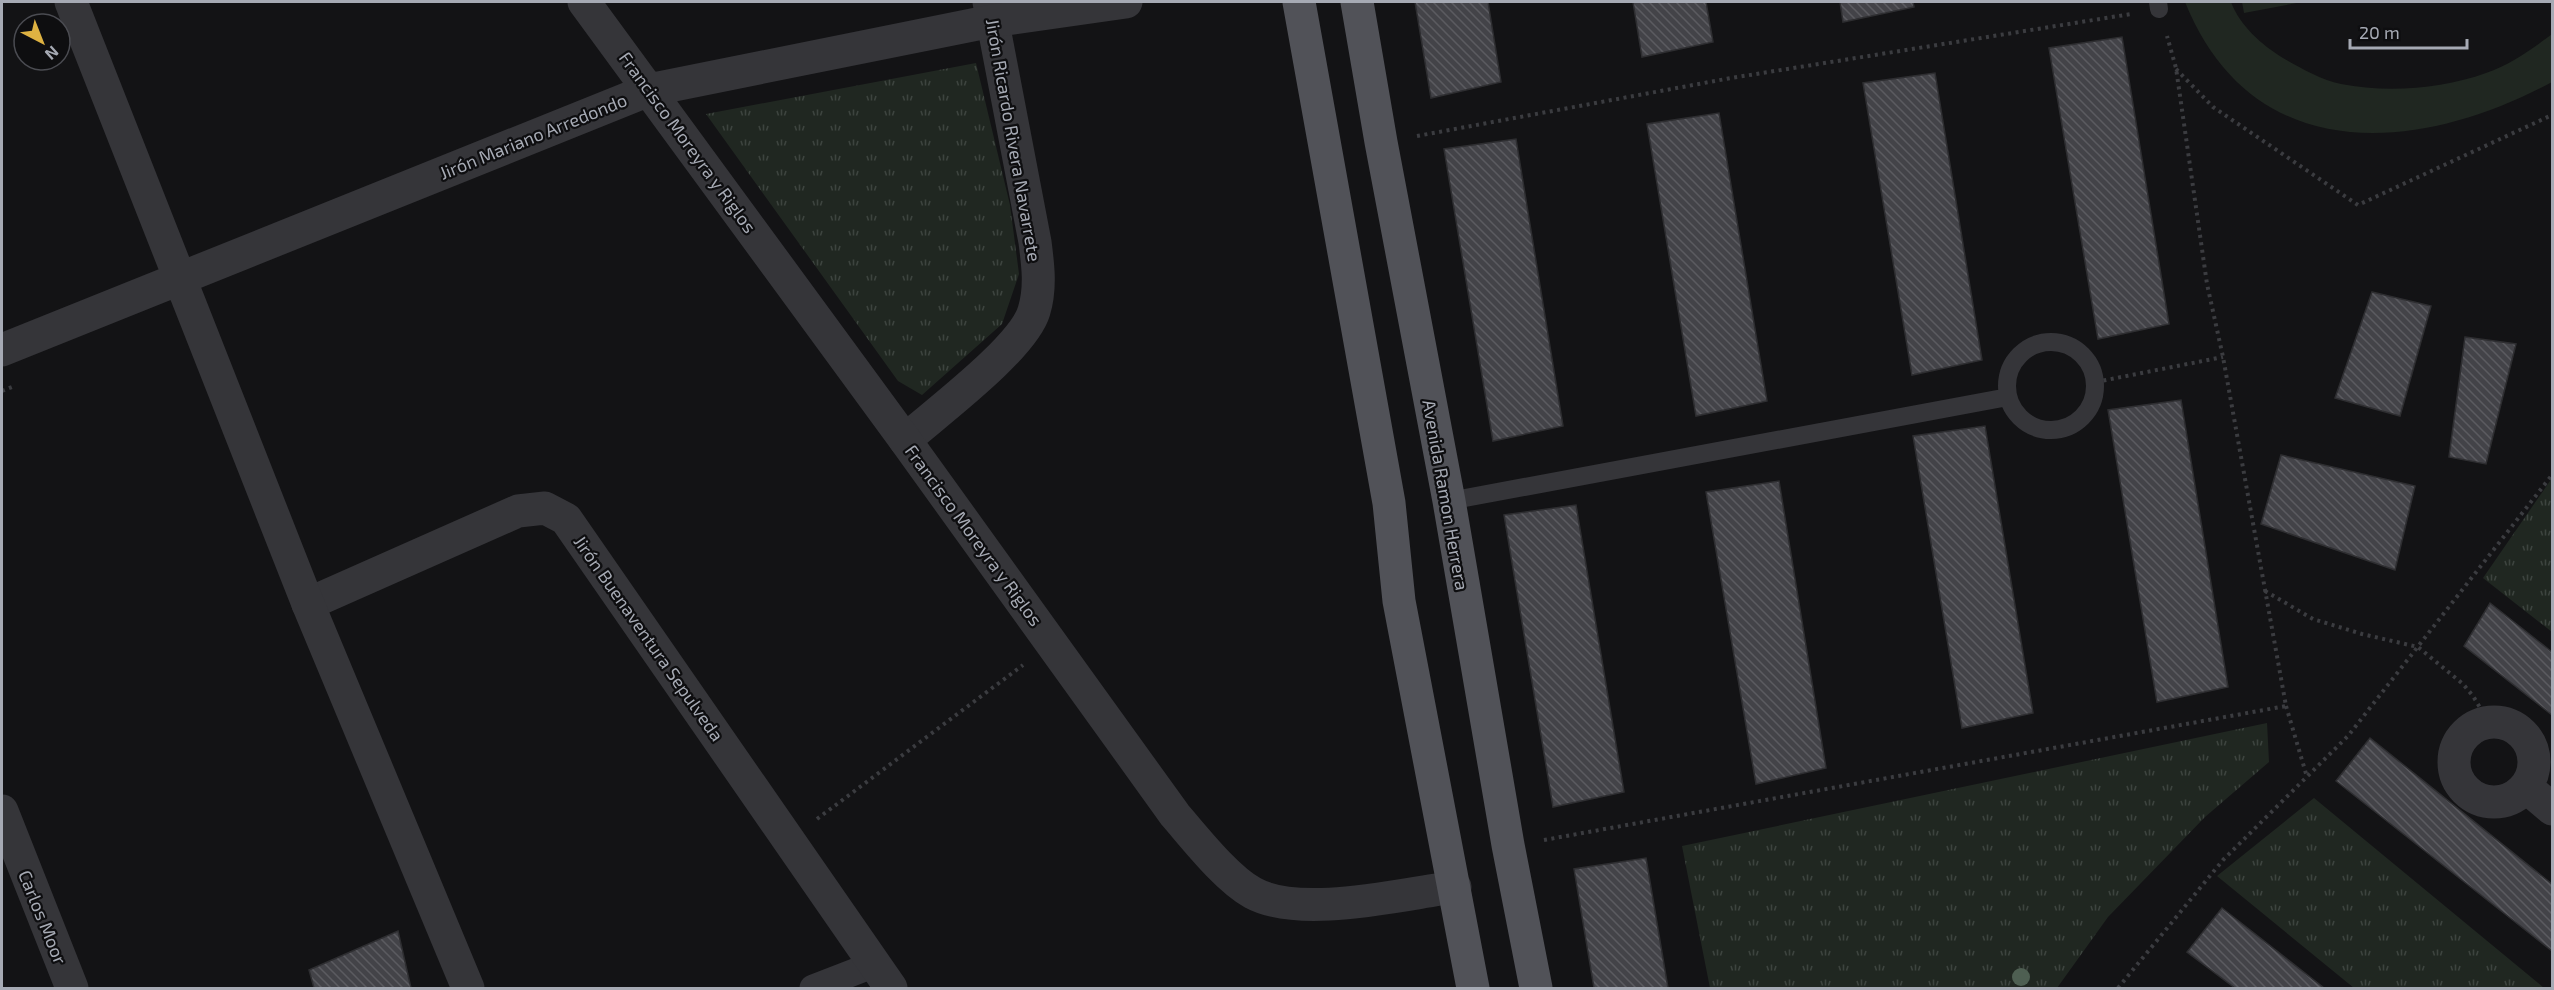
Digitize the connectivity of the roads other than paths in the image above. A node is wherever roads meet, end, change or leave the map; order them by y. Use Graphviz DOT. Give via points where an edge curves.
graph roads {
  1 [pos="71,2"];
  2 [pos="584,2"];
  3 [pos="1126,2"];
  4 [pos="1299,2"];
  5 [pos="1357,2"];
  6 [pos="991,11"];
  7 [pos="649,90"];
  8 [pos="182,277"];
  9 [pos="2,350"];
  10 [pos="2008,397"];
  11 [pos="905,440"];
  12 [pos="1449,501"];
  13 [pos="308,604"];
  14 [pos="2526,787"];
  15 [pos="2553,809"];
  16 [pos="2,811"];
  17 [pos="1455,887"];
  18 [pos="883,976"];
  19 [pos="72,988"];
  20 [pos="468,988"];
  21 [pos="813,988"];
  22 [pos="1473,988"];
  23 [pos="1536,988"];
  1 -- 8 [label="street"];
  2 -- 7 [label="street, Francisco Moreyra y Riglos"];
  3 -- 6 [label="street, Jirón Mariano Arredondo"];
  4 -- 17 [label="main road" via="1389,503 1399,601"];
  5 -- 12 [label="main road, Avenida Ramon Herrera"];
  6 -- 7 [label="street, Jirón Mariano Arredondo"];
  6 -- 11 [label="street, Jirón Ricardo Rivera Navarrete" via="1035,242 1039,278 1034,311 1023,333 998,359"];
  7 -- 8 [label="street, Jirón Mariano Arredondo"];
  7 -- 11 [label="street, Francisco Moreyra y Riglos"];
  8 -- 9 [label="street, Jirón Mariano Arredondo"];
  8 -- 13 [label="street"];
  10 -- 10 [label="lane" via="2007,376 2017,358 2034,345 2054,342 2074,348 2089,362 2096,382 2091,408 2071,426 2045,431 2021,420"];
  10 -- 12 [label="lane"];
  11 -- 17 [label="street, Francisco Moreyra y Riglos" via="1175,815 1252,892 1283,904 1323,905"];
  12 -- 23 [label="main road, Avenida Ramon Herrera"];
  13 -- 18 [label="street, Jirón Buenaventura Sepulveda" via="518,511 545,508 566,519"];
  13 -- 20 [label="street"];
  14 -- 14 [label="street" via="2535,761 2525,735 2502,722 2488,721 2463,735 2456,745 2453,765 2467,793 2478,800 2504,801"];
  14 -- 15 [label="street"];
  16 -- 19 [label="street, Carlos Moor"];
  17 -- 22 [label="main road"];
  18 -- 21 [label="street"];
}
